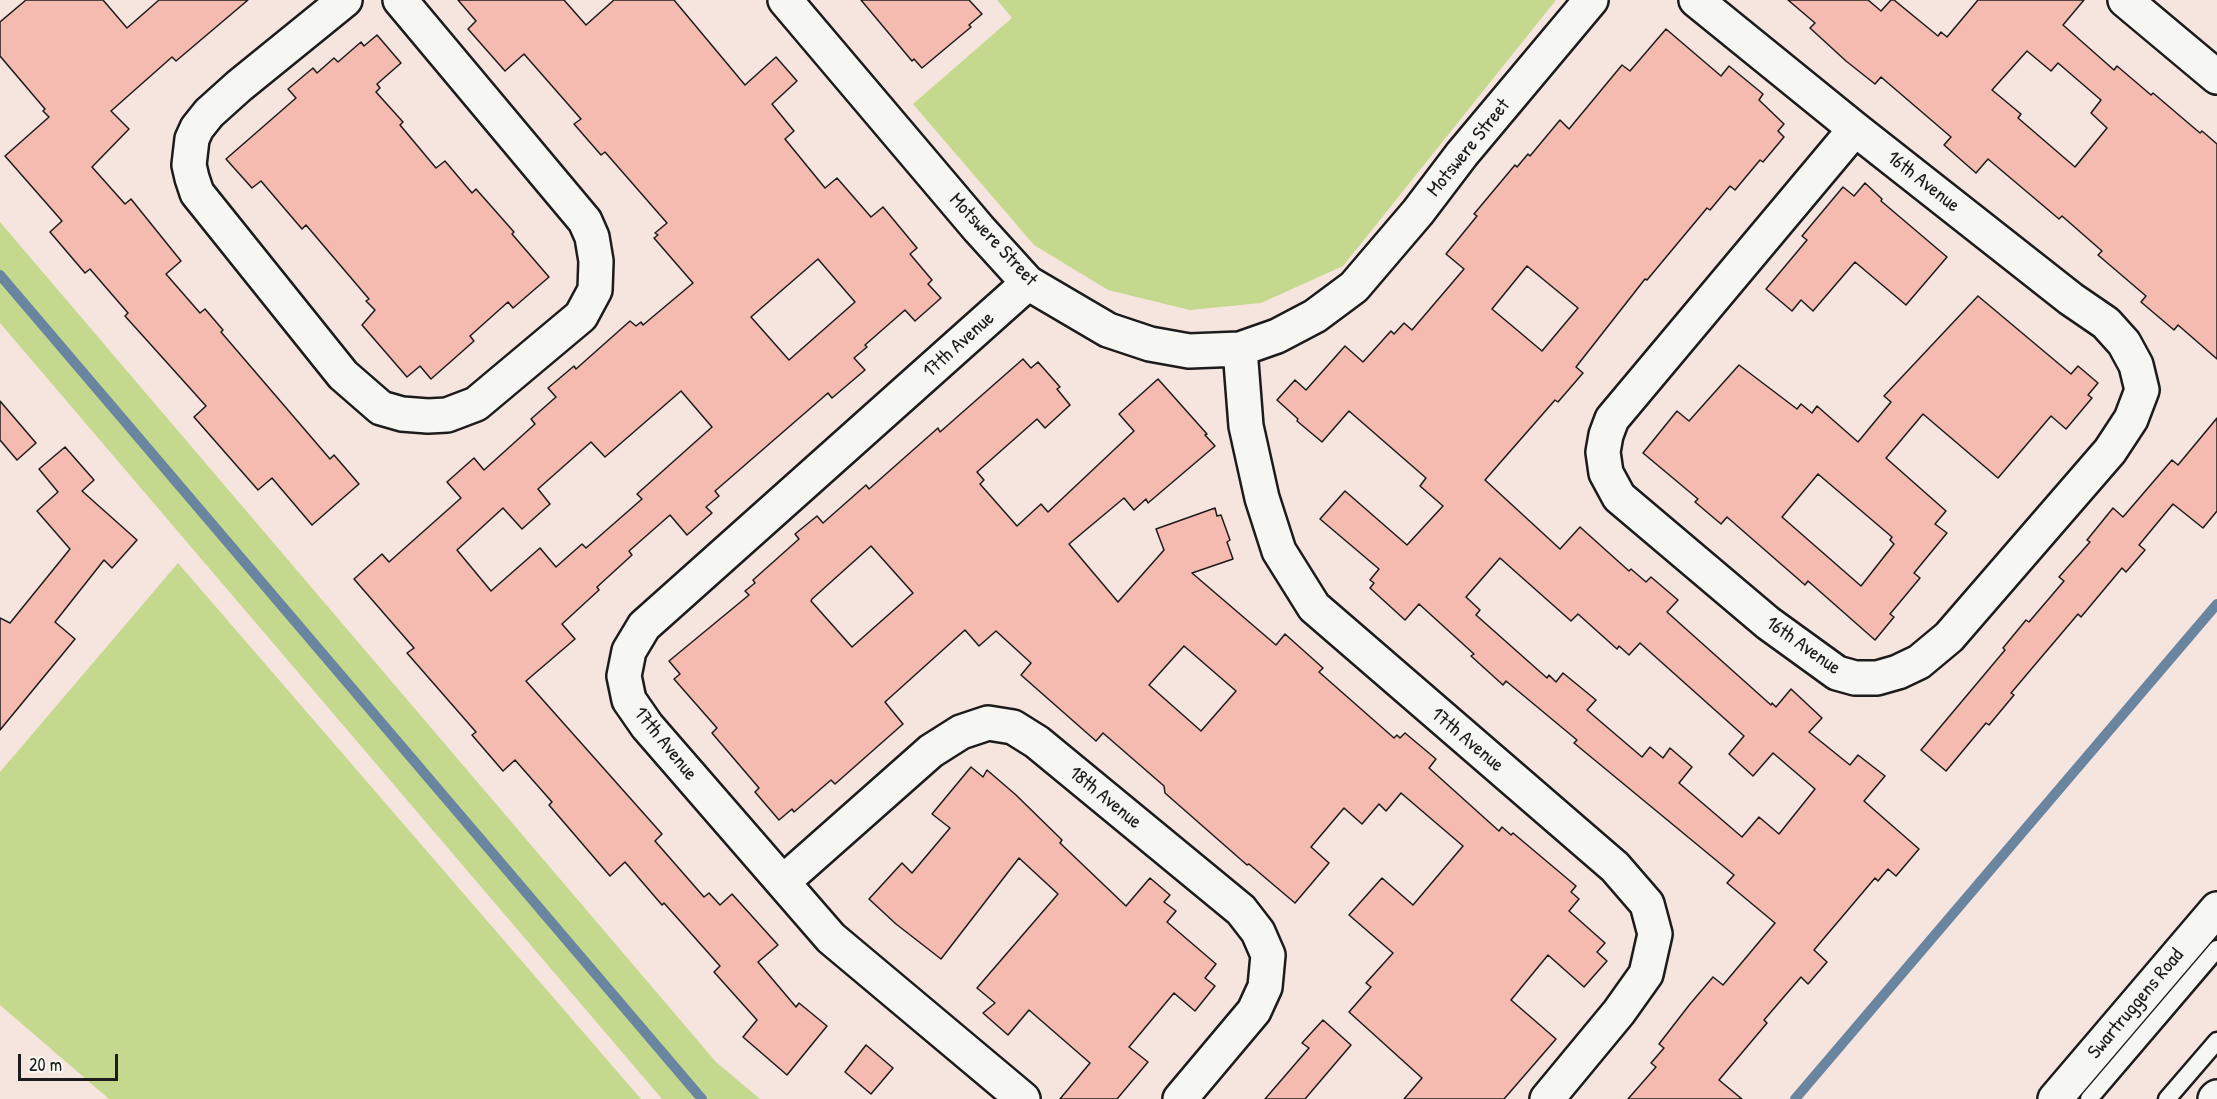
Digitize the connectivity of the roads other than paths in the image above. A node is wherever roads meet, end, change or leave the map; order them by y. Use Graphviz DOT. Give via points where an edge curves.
graph roads {
  1 [pos="345,0"];
  2 [pos="400,0"];
  3 [pos="785,0"];
  4 [pos="1590,0"];
  5 [pos="1696,0"];
  6 [pos="2125,0"];
  7 [pos="2217,77"];
  8 [pos="1855,129"];
  9 [pos="1028,283"];
  10 [pos="1240,349"];
  11 [pos="783,882"];
  12 [pos="2217,909"];
  13 [pos="2217,949"];
  14 [pos="2217,1041"];
  15 [pos="1023,1099"];
  16 [pos="1180,1099"];
  17 [pos="1547,1099"];
  18 [pos="2055,1099"];
  19 [pos="2089,1099"];
  20 [pos="2167,1099"];
  1 -- 2 [label="street" via="209,113 192,139 192,178 197,193 343,375 381,408 402,414 447,415 476,404 581,316 595,290 596,261 585,220"];
  3 -- 9 [label="street, Motswere Street"];
  4 -- 10 [label="street, Motswere Street" via="1354,287 1315,316 1277,336"];
  5 -- 8 [label="street, 16th Avenue"];
  6 -- 7 [label="street"];
  8 -- 8 [label="street, 16th Avenue" via="2106,323 2124,343 2136,365 2142,390 2131,419 2110,450 1949,637 1919,662 1877,678 1837,673 1768,623 1619,497 1606,473 1603,452 1612,419"];
  9 -- 10 [label="street, Motswere Street" via="1108,330 1150,344 1190,351"];
  9 -- 11 [label="street, 17th Avenue" via="644,626 629,651 624,676 629,700 647,726"];
  10 -- 17 [label="street, 17th Avenue" via="1246,426 1262,498 1279,551 1314,607 1615,867 1647,904 1655,934 1646,974"];
  11 -- 15 [label="street, 17th Avenue" via="831,938"];
  11 -- 16 [label="street, 18th Avenue" via="931,751 961,732 988,723 1013,727 1037,742 1241,910 1258,932 1268,955 1265,987 1254,1011"];
  12 -- 18 [label="street, Swartruggens Road"];
  13 -- 19 [label="lane"];
  14 -- 20 [label="lane"];
}
